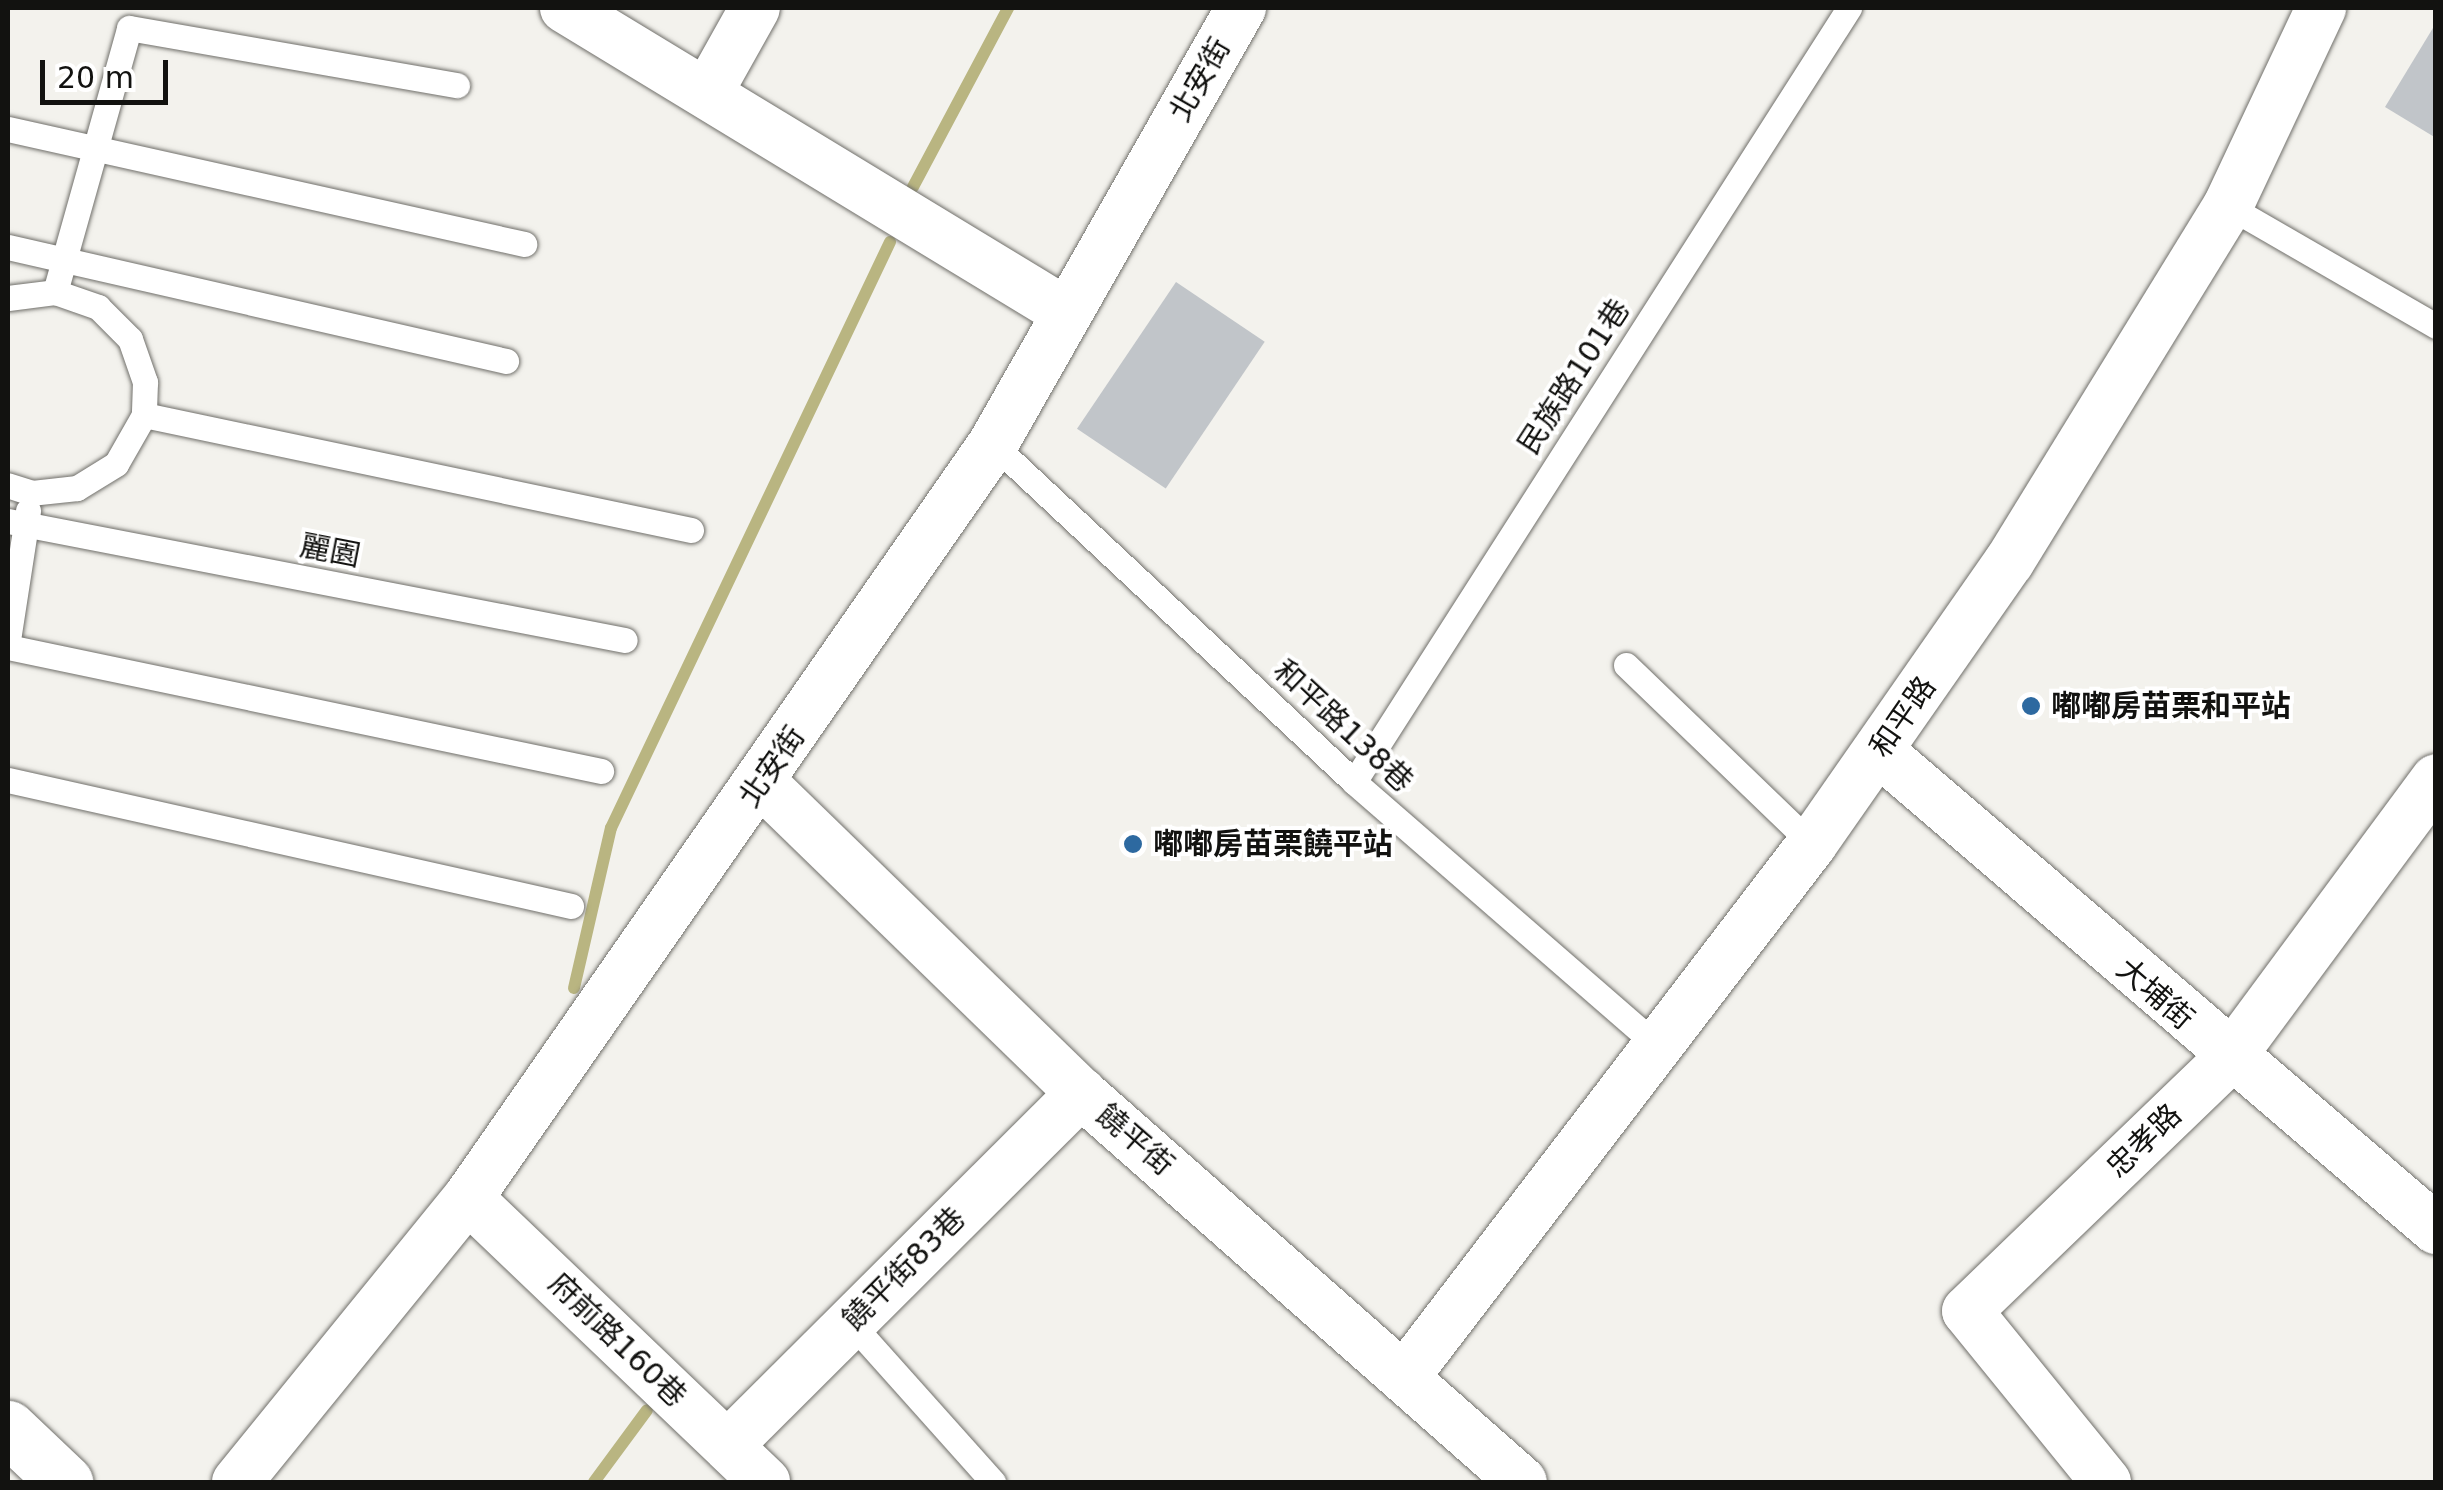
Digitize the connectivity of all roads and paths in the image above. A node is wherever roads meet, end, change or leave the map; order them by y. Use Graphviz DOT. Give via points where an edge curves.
graph roads {
  1 [pos="565,8"];
  2 [pos="755,8"];
  3 [pos="1242,8"];
  4 [pos="1850,8"];
  5 [pos="2321,8"];
  6 [pos="456,85"];
  7 [pos="708,92"];
  8 [pos="8,129"];
  9 [pos="95,151"];
  10 [pos="2228,206"];
  11 [pos="524,244"];
  12 [pos="8,247"];
  13 [pos="64,258"];
  14 [pos="55,292"];
  15 [pos="8,298"];
  16 [pos="1067,313"];
  17 [pos="2436,326"];
  18 [pos="506,361"];
  19 [pos="144,415"];
  20 [pos="993,444"];
  21 [pos="20,489"];
  22 [pos="16,523"];
  23 [pos="692,530"];
  24 [pos="624,640"];
  25 [pos="8,644"];
  26 [pos="1626,665"];
  27 [pos="1880,752"];
  28 [pos="602,770"];
  29 [pos="2436,779"];
  30 [pos="8,780"];
  31 [pos="1354,782"];
  32 [pos="762,783"];
  33 [pos="1812,844"];
  34 [pos="571,906"];
  35 [pos="1659,1047"];
  36 [pos="2228,1059"];
  37 [pos="1081,1093"];
  38 [pos="468,1198"];
  39 [pos="2436,1229"];
  40 [pos="850,1322"];
  41 [pos="1405,1376"];
  42 [pos="8,1428"];
  43 [pos="728,1445"];
  44 [pos="1511,1479"];
  45 [pos="65,1482"];
  46 [pos="237,1482"];
  47 [pos="766,1482"];
  48 [pos="994,1482"];
  49 [pos="2106,1482"];
  1 -- 7 [label="street"];
  2 -- 7 [label="street"];
  3 -- 16 [label="street, 北安街"];
  4 -- 31 [label="lane, 民族路101巷"];
  5 -- 10 [label="street, 和平路"];
  6 -- 9 [label="lane" via="129,28"];
  7 -- 16 [label="street"];
  8 -- 9 [label="lane"];
  9 -- 11 [label="lane"];
  9 -- 13 [label="lane"];
  10 -- 17 [label="lane"];
  10 -- 27 [label="street, 和平路" via="2020,546"];
  12 -- 13 [label="lane"];
  13 -- 14 [label="lane"];
  13 -- 18 [label="lane"];
  14 -- 15 [label="lane"];
  14 -- 19 [label="lane" via="98,307 130,339 145,382"];
  16 -- 20 [label="street, 北安街"];
  19 -- 21 [label="lane" via="116,464 77,488"];
  19 -- 23 [label="lane"];
  20 -- 31 [label="lane, 和平路138巷"];
  20 -- 32 [label="street, 北安街"];
  21 -- 22 [label="lane"];
  22 -- 24 [label="lane, 麗園"];
  22 -- 25 [label="lane"];
  25 -- 28 [label="lane"];
  26 -- 33 [label="lane"];
  27 -- 33 [label="street, 和平路"];
  27 -- 36 [label="street, 大埔街"];
  29 -- 36 [label="street, 忠孝路"];
  30 -- 34 [label="lane"];
  31 -- 35 [label="lane, 和平路138巷"];
  32 -- 37 [label="street, 饒平街"];
  32 -- 38 [label="street, 北安街"];
  33 -- 35 [label="street, 和平路"];
  35 -- 41 [label="street, 和平路"];
  36 -- 39 [label="street, 大埔街"];
  36 -- 49 [label="street, 忠孝路" via="1967,1311"];
  37 -- 40 [label="street, 饒平街83巷"];
  37 -- 41 [label="street, 饒平街"];
  38 -- 43 [label="street, 府前路160巷"];
  38 -- 46 [label="street, 北安街"];
  40 -- 43 [label="street, 饒平街83巷"];
  40 -- 48 [label="lane"];
  41 -- 44 [label="street, 饒平街"];
  42 -- 45 [label="street"];
  43 -- 47 [label="street, 府前路160巷"];
}
